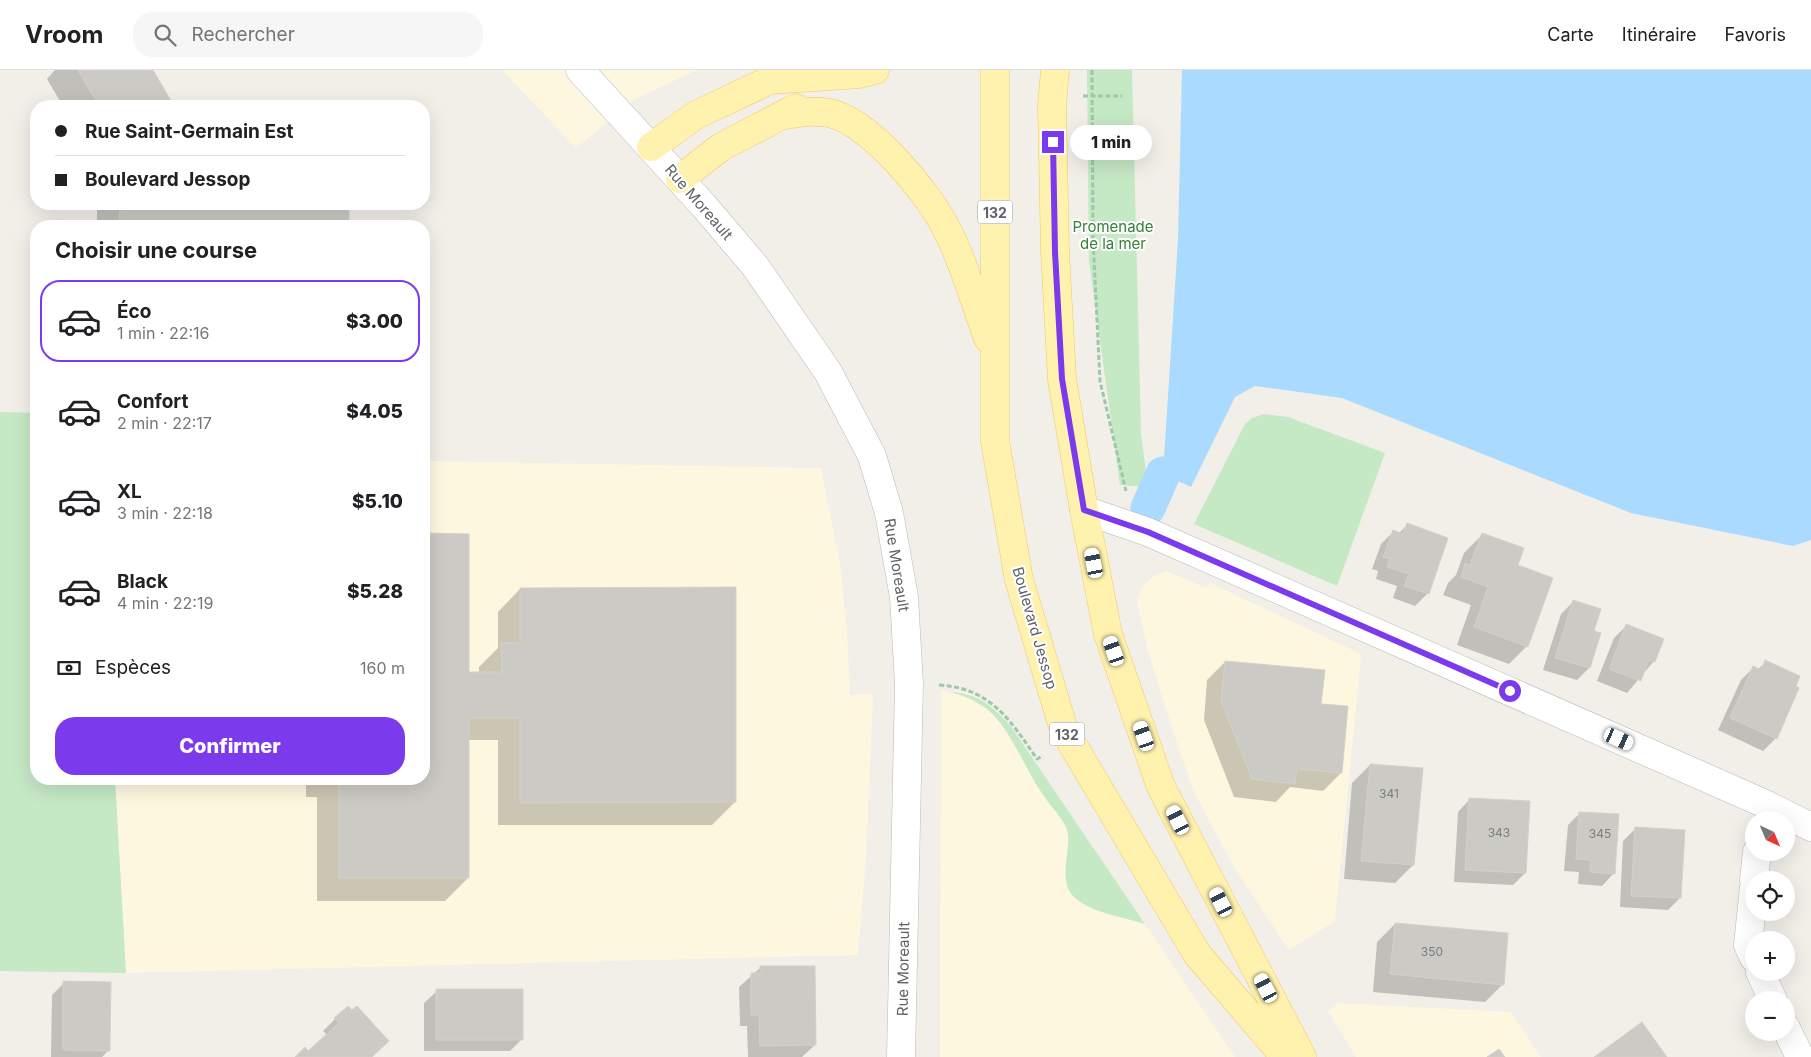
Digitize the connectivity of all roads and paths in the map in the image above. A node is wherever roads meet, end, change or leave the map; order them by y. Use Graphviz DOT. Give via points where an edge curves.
graph roads {
  1 [pos="580,70"];
  2 [pos="995,70"];
  3 [pos="1055,70"];
  4 [pos="1092,70"];
  5 [pos="867,72"];
  6 [pos="780,75"];
  7 [pos="1122,96"];
  8 [pos="1092,97"];
  9 [pos="780,116"];
  10 [pos="651,147"];
  11 [pos="680,180"];
  12 [pos="994,353"];
  13 [pos="1084,510"];
  14 [pos="1135,528"];
  15 [pos="909,684"];
  16 [pos="1070,742"];
  17 [pos="1762,811"];
  18 [pos="1795,822"];
  19 [pos="1811,827"];
  20 [pos="1792,1041"];
  21 [pos="901,1057"];
  22 [pos="1285,1057"];
  23 [pos="1302,1057"];
  24 [pos="1800,1057"];
  1 -- 10 [label="street, Rue Moreault"];
  2 -- 12 [label="main road, Boulevard Jessop / 132"];
  3 -- 13 [label="main road" via="1052,106 1055,252 1062,379"];
  4 -- 8 [label="path"];
  5 -- 6 [label="main road"];
  5 -- 9 [label="main road"];
  6 -- 10 [label="main road" via="696,115"];
  7 -- 8 [label="path"];
  8 -- 14 [label="path" via="1093,238 1100,381"];
  9 -- 11 [label="main road" via="721,147"];
  9 -- 12 [label="main road" via="808,111 830,113 881,144 915,182 947,228"];
  10 -- 11 [label="street, Rue Moreault"];
  11 -- 15 [label="street, Rue Moreault" via="755,266 828,372 872,456 889,513 904,597"];
  12 -- 16 [label="main road, Boulevard Jessop / 132" via="995,441 1019,580"];
  13 -- 14 [label="street"];
  13 -- 23 [label="main road" via="1108,634 1161,788"];
  14 -- 17 [label="street" via="1276,588"];
  15 -- 16 [label="path" via="949,686 976,693 1001,709 1037,759"];
  15 -- 21 [label="street, Rue Moreault"];
  16 -- 22 [label="main road, Boulevard Jessop / 132" via="1197,954"];
  18 -- 19 [label="street"];
  20 -- 24 [label="street"];
}
